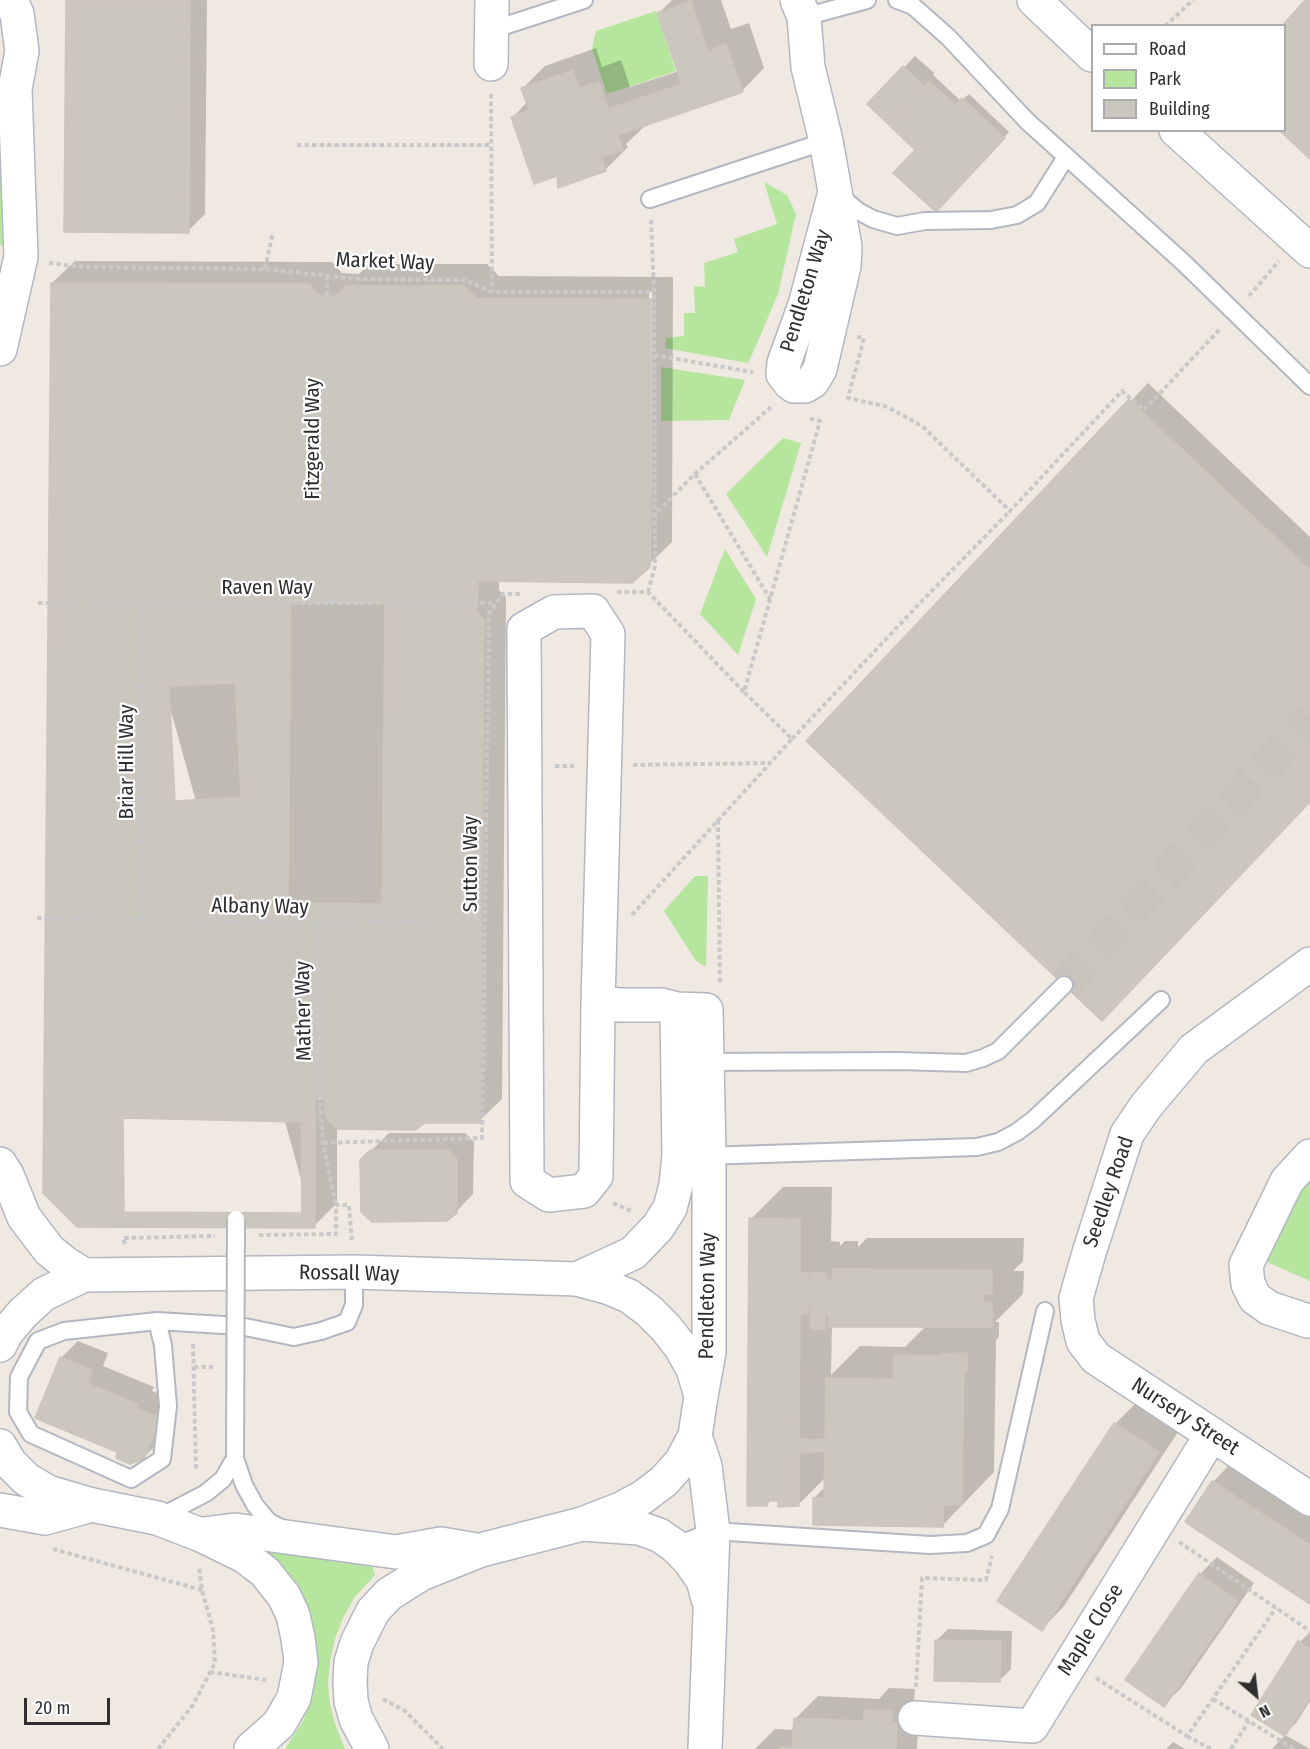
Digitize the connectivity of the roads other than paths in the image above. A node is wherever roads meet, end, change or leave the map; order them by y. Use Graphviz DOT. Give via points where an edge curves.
graph roads {
  1 [pos="584,0"];
  2 [pos="867,0"];
  3 [pos="897,0"];
  4 [pos="1034,0"];
  5 [pos="16,5"];
  6 [pos="795,6"];
  7 [pos="492,15"];
  8 [pos="1091,54"];
  9 [pos="491,64"];
  10 [pos="15,89"];
  11 [pos="0,118"];
  12 [pos="1178,132"];
  13 [pos="826,141"];
  14 [pos="1066,157"];
  15 [pos="835,192"];
  16 [pos="650,199"];
  17 [pos="1304,245"];
  18 [pos="0,349"];
  19 [pos="1310,386"];
  20 [pos="782,403"];
  21 [pos="1310,964"];
  22 [pos="1064,985"];
  23 [pos="1161,1000"];
  24 [pos="598,1003"];
  25 [pos="692,1062"];
  26 [pos="694,1156"];
  27 [pos="1310,1156"];
  28 [pos="0,1164"];
  29 [pos="236,1219"];
  30 [pos="354,1272"];
  31 [pos="84,1275"];
  32 [pos="577,1280"];
  33 [pos="1045,1311"];
  34 [pos="1078,1320"];
  35 [pos="1308,1320"];
  36 [pos="157,1321"];
  37 [pos="0,1345"];
  38 [pos="701,1396"];
  39 [pos="1212,1434"];
  40 [pos="695,1436"];
  41 [pos="0,1446"];
  42 [pos="235,1458"];
  43 [pos="1310,1499"];
  44 [pos="92,1505"];
  45 [pos="0,1510"];
  46 [pos="158,1518"];
  47 [pos="582,1524"];
  48 [pos="713,1531"];
  49 [pos="299,1538"];
  50 [pos="675,1546"];
  51 [pos="200,1550"];
  52 [pos="481,1550"];
  53 [pos="710,1603"];
  54 [pos="915,1718"];
  55 [pos="250,1749"];
  56 [pos="372,1749"];
  57 [pos="705,1749"];
  1 -- 7 [label="lane"];
  2 -- 6 [label="lane"];
  3 -- 14 [label="lane" via="913,6 948,37"];
  4 -- 8 [label="street"];
  5 -- 10 [label="street" via="22,51"];
  6 -- 13 [label="street, Pendleton Way"];
  7 -- 9 [label="street"];
  10 -- 11 [label="street"];
  10 -- 18 [label="street" via="21,257"];
  12 -- 17 [label="street"];
  13 -- 15 [label="street, Pendleton Way"];
  13 -- 16 [label="lane"];
  14 -- 15 [label="lane" via="1037,203 1017,215 991,220 925,221 897,226 858,211"];
  14 -- 19 [label="lane" via="1185,264"];
  15 -- 20 [label="street, Pendleton Way" via="845,247 844,266 820,369 812,382"];
  21 -- 34 [label="street, Seedley Road" via="1194,1049 1127,1134 1076,1298"];
  22 -- 25 [label="lane" via="998,1051 966,1063"];
  23 -- 26 [label="lane" via="1033,1120 998,1142 977,1147"];
  24 -- 24 [label="street" via="596,1176 584,1191 549,1195 527,1181 524,629 554,612 593,611 608,634"];
  24 -- 25 [label="street, Pendleton Way" via="692,1009"];
  25 -- 26 [label="street, Pendleton Way"];
  26 -- 32 [label="street" via="658,1227 633,1253"];
  26 -- 38 [label="street, Pendleton Way" via="709,1352"];
  27 -- 35 [label="street" via="1287,1181 1246,1265 1248,1284 1255,1298 1269,1308"];
  28 -- 31 [label="street" via="24,1217 49,1250"];
  29 -- 42 [label="lane, bridge"];
  30 -- 31 [label="street, Rossall Way"];
  30 -- 32 [label="street, Rossall Way"];
  30 -- 36 [label="lane" via="354,1305 347,1322 294,1337 240,1326"];
  31 -- 37 [label="street" via="44,1294 23,1313"];
  32 -- 38 [label="street, Rossall Way" via="629,1296 649,1311 680,1346 693,1369"];
  33 -- 48 [label="lane" via="1000,1509 986,1535 966,1543 930,1545"];
  34 -- 39 [label="street, Nursery Street" via="1083,1341 1096,1358"];
  36 -- 36 [label="lane" via="168,1406 162,1459 131,1479 31,1434 18,1412 19,1377 38,1341 64,1331"];
  38 -- 40 [label="street, Pendleton Way"];
  39 -- 43 [label="street, Nursery Street"];
  39 -- 54 [label="street, Maple Close" via="1032,1726"];
  40 -- 47 [label="street, Pendleton Way" via="681,1462 657,1487 621,1509"];
  40 -- 48 [label="street" via="705,1466"];
  41 -- 44 [label="street" via="26,1479 48,1492"];
  42 -- 46 [label="lane" via="223,1479 206,1493"];
  42 -- 49 [label="lane" via="244,1485 269,1522"];
  44 -- 45 [label="street" via="45,1518"];
  44 -- 46 [label="street"];
  46 -- 51 [label="street"];
  47 -- 50 [label="street" via="639,1528"];
  47 -- 52 [label="street, Pendleton Way"];
  48 -- 50 [label="lane"];
  48 -- 53 [label="street"];
  49 -- 51 [label="street" via="235,1530"];
  49 -- 52 [label="street" via="396,1552 441,1544"];
  50 -- 53 [label="street" via="703,1580"];
  51 -- 55 [label="street" via="244,1556 265,1572 293,1615 301,1662 294,1698 279,1724"];
  52 -- 56 [label="street" via="421,1575 389,1594 364,1626 351,1662 351,1701"];
  53 -- 57 [label="street"];
}
